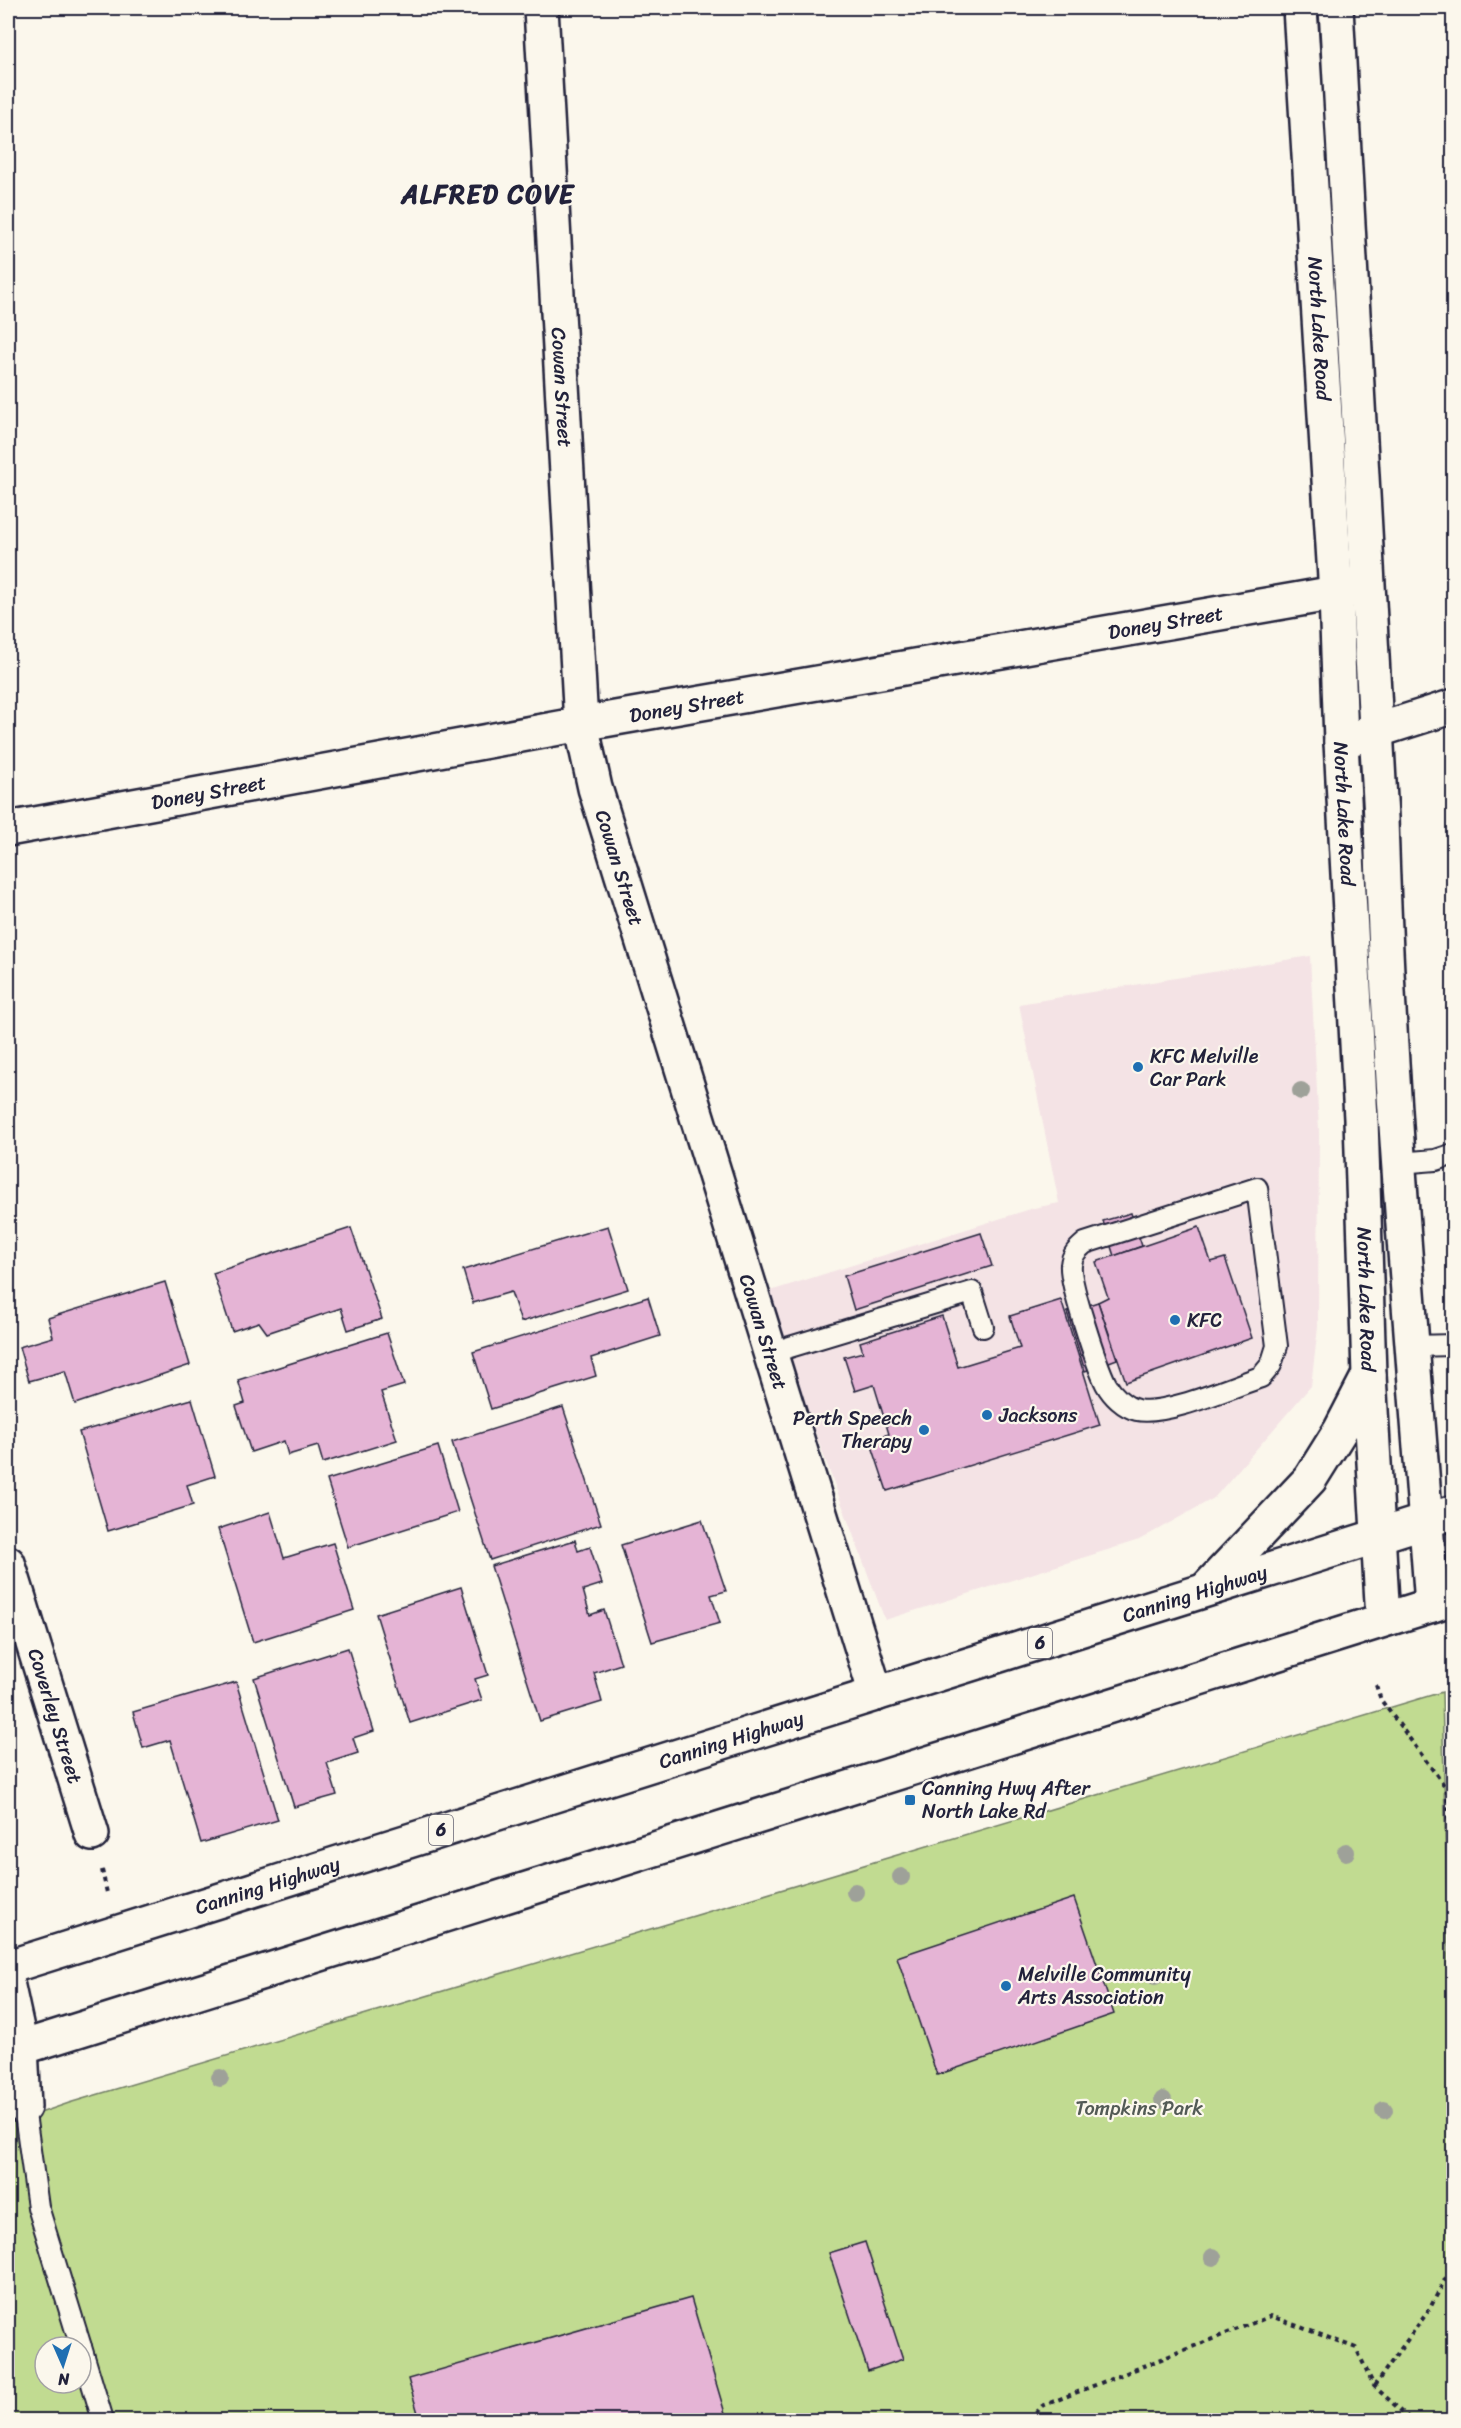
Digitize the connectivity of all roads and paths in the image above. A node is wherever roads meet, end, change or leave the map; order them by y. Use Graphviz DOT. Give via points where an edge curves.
graph roads {
  1 [pos="541,8"];
  2 [pos="1300,8"];
  3 [pos="1336,8"];
  4 [pos="1368,587"];
  5 [pos="1336,594"];
  6 [pos="1454,706"];
  7 [pos="581,724"];
  8 [pos="1376,730"];
  9 [pos="1341,742"];
  10 [pos="8,828"];
  11 [pos="1454,1154"];
  12 [pos="1398,1163"];
  13 [pos="1257,1188"];
  14 [pos="983,1327"];
  15 [pos="1454,1345"];
  16 [pos="1413,1346"];
  17 [pos="770,1353"];
  18 [pos="1369,1375"];
  19 [pos="1440,1517"];
  20 [pos="1378,1535"];
  21 [pos="8,1563"];
  22 [pos="1203,1591"];
  23 [pos="1443,1602"];
  24 [pos="1383,1620"];
  25 [pos="1376,1685"];
  26 [pos="876,1694"];
  27 [pos="92,1834"];
  28 [pos="97,1896"];
  29 [pos="1454,1926"];
  30 [pos="8,1967"];
  31 [pos="8,1987"];
  32 [pos="14,2050"];
  33 [pos="24,2107"];
  34 [pos="1454,2198"];
  35 [pos="77,2335"];
  36 [pos="1374,2386"];
  37 [pos="93,2387"];
  38 [pos="103,2421"];
  39 [pos="1030,2421"];
  40 [pos="1412,2421"];
  1 -- 7 [label="main road, Cowan Street"];
  2 -- 5 [label="main road, North Lake Road"];
  3 -- 4 [label="main road, North Lake Road"];
  4 -- 5 [label="main road, Doney Street"];
  4 -- 8 [label="main road, North Lake Road"];
  5 -- 7 [label="main road, Doney Street"];
  5 -- 9 [label="main road, North Lake Road"];
  6 -- 8 [label="main road"];
  7 -- 10 [label="main road, Doney Street"];
  7 -- 17 [label="main road, Cowan Street" via="595,788"];
  8 -- 9 [label="main road"];
  8 -- 12 [label="main road, North Lake Road"];
  9 -- 18 [label="main road, North Lake Road" via="1361,1119"];
  11 -- 12 [label="lane" via="1436,1160"];
  12 -- 16 [label="main road, North Lake Road"];
  13 -- 13 [label="lane" via="1276,1346 1271,1365 1261,1377 1158,1412 1135,1410 1117,1399 1106,1384 1071,1282 1070,1264 1075,1252 1085,1243"];
  14 -- 17 [label="lane" via="972,1292"];
  15 -- 16 [label="lane"];
  16 -- 19 [label="main road, North Lake Road"];
  17 -- 26 [label="main road, Cowan Street"];
  18 -- 20 [label="main road, North Lake Road"];
  18 -- 22 [label="main road" via="1310,1479"];
  19 -- 20 [label="main road, Canning Highway / 6"];
  19 -- 23 [label="main road, North Lake Road"];
  20 -- 22 [label="main road, Canning Highway / 6"];
  20 -- 24 [label="main road, North Lake Road"];
  21 -- 27 [label="main road, Coverley Street"];
  22 -- 26 [label="main road, Canning Highway / 6"];
  23 -- 24 [label="main road"];
  24 -- 32 [label="main road"];
  25 -- 29 [label="path" via="1381,1700 1448,1789"];
  26 -- 30 [label="main road, Canning Highway / 6"];
  27 -- 28 [label="path" via="108,1893"];
  31 -- 32 [label="main road"];
  32 -- 33 [label="main road"];
  33 -- 35 [label="lane" via="38,2207"];
  34 -- 36 [label="path" via="1452,2266 1429,2310"];
  36 -- 39 [label="path" via="1356,2348 1271,2316 1042,2406"];
  36 -- 40 [label="path"];
  37 -- 38 [label="lane"];
}
